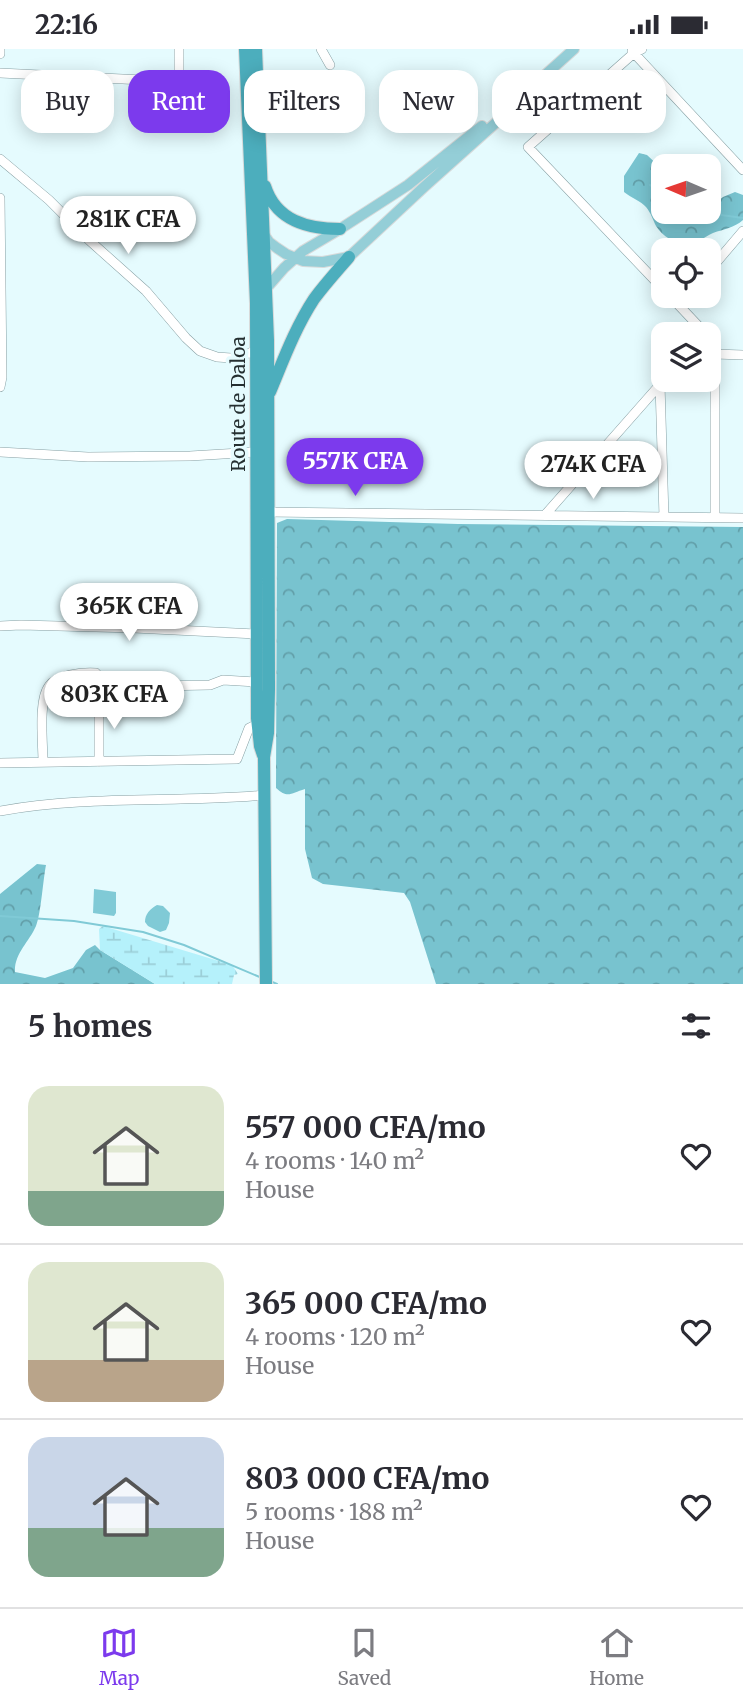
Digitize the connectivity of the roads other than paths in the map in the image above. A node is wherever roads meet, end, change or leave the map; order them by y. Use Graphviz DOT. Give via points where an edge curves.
graph roads {
  1 [pos="179,49"];
  2 [pos="245,49"];
  3 [pos="256,49"];
  4 [pos="321,49"];
  5 [pos="573,49"];
  6 [pos="636,50"];
  7 [pos="330,65"];
  8 [pos="550,70"];
  9 [pos="0,73"];
  10 [pos="492,116"];
  11 [pos="492,126"];
  12 [pos="0,159"];
  13 [pos="743,170"];
  14 [pos="262,177"];
  15 [pos="0,198"];
  16 [pos="253,218"];
  17 [pos="341,229"];
  18 [pos="743,231"];
  19 [pos="265,237"];
  20 [pos="349,257"];
  21 [pos="721,257"];
  22 [pos="295,258"];
  23 [pos="651,276"];
  24 [pos="267,288"];
  25 [pos="256,303"];
  26 [pos="682,308"];
  27 [pos="694,322"];
  28 [pos="257,351"];
  29 [pos="721,354"];
  30 [pos="743,355"];
  31 [pos="0,387"];
  32 [pos="653,392"];
  33 [pos="662,392"];
  34 [pos="715,392"];
  35 [pos="267,399"];
  36 [pos="0,452"];
  37 [pos="257,452"];
  38 [pos="268,512"];
  39 [pos="545,515"];
  40 [pos="664,517"];
  41 [pos="715,517"];
  42 [pos="743,517"];
  43 [pos="0,626"];
  44 [pos="258,634"];
  45 [pos="257,682"];
  46 [pos="107,687"];
  47 [pos="258,724"];
  48 [pos="264,757"];
  49 [pos="43,762"];
  50 [pos="99,762"];
  51 [pos="0,763"];
  52 [pos="265,795"];
  53 [pos="0,811"];
  54 [pos="266,984"];
  1 -- 9 [label="street" via="179,77 175,80"];
  2 -- 16 [label="highway, Route de Daloa"];
  3 -- 14 [label="highway, Route de Daloa"];
  4 -- 7 [label="street"];
  5 -- 8 [label="main road"];
  6 -- 13 [label="street"];
  6 -- 23 [label="street" via="528,148"];
  10 -- 17 [label="main road" via="408,185"];
  11 -- 20 [label="main road"];
  12 -- 28 [label="street" via="146,291 201,351 230,358"];
  14 -- 17 [label="highway" via="268,195 291,219 313,227"];
  14 -- 19 [label="highway, Route de Daloa"];
  15 -- 31 [label="street"];
  16 -- 19 [label="main road"];
  16 -- 25 [label="highway, Route de Daloa"];
  17 -- 22 [label="main road"];
  18 -- 21 [label="street"];
  19 -- 22 [label="main road"];
  19 -- 24 [label="highway, Route de Daloa"];
  20 -- 22 [label="main road" via="323,262"];
  20 -- 35 [label="highway" via="313,302"];
  22 -- 24 [label="main road"];
  24 -- 25 [label="main road"];
  24 -- 35 [label="highway, Route de Daloa"];
  25 -- 28 [label="highway, Route de Daloa"];
  26 -- 27 [label="street"];
  28 -- 37 [label="highway, Route de Daloa"];
  29 -- 30 [label="street"];
  32 -- 39 [label="street"];
  33 -- 40 [label="street"];
  34 -- 41 [label="street"];
  35 -- 38 [label="highway, Route de Daloa"];
  36 -- 37 [label="street" via="101,457"];
  37 -- 44 [label="highway, Route de Daloa"];
  38 -- 39 [label="street"];
  38 -- 48 [label="highway, Route de Daloa"];
  39 -- 40 [label="street"];
  40 -- 41 [label="street"];
  41 -- 42 [label="street"];
  43 -- 44 [label="street"];
  44 -- 45 [label="highway, Route de Daloa"];
  45 -- 46 [label="street"];
  45 -- 47 [label="highway, Route de Daloa"];
  46 -- 49 [label="street" via="96,673 84,672 49,686 42,711"];
  46 -- 50 [label="street" via="99,693"];
  47 -- 48 [label="highway, Route de Daloa"];
  47 -- 50 [label="street" via="249,727 237,759"];
  48 -- 52 [label="highway"];
  49 -- 50 [label="street"];
  49 -- 51 [label="street"];
  52 -- 53 [label="street" via="100,801"];
  52 -- 54 [label="highway"];
}
